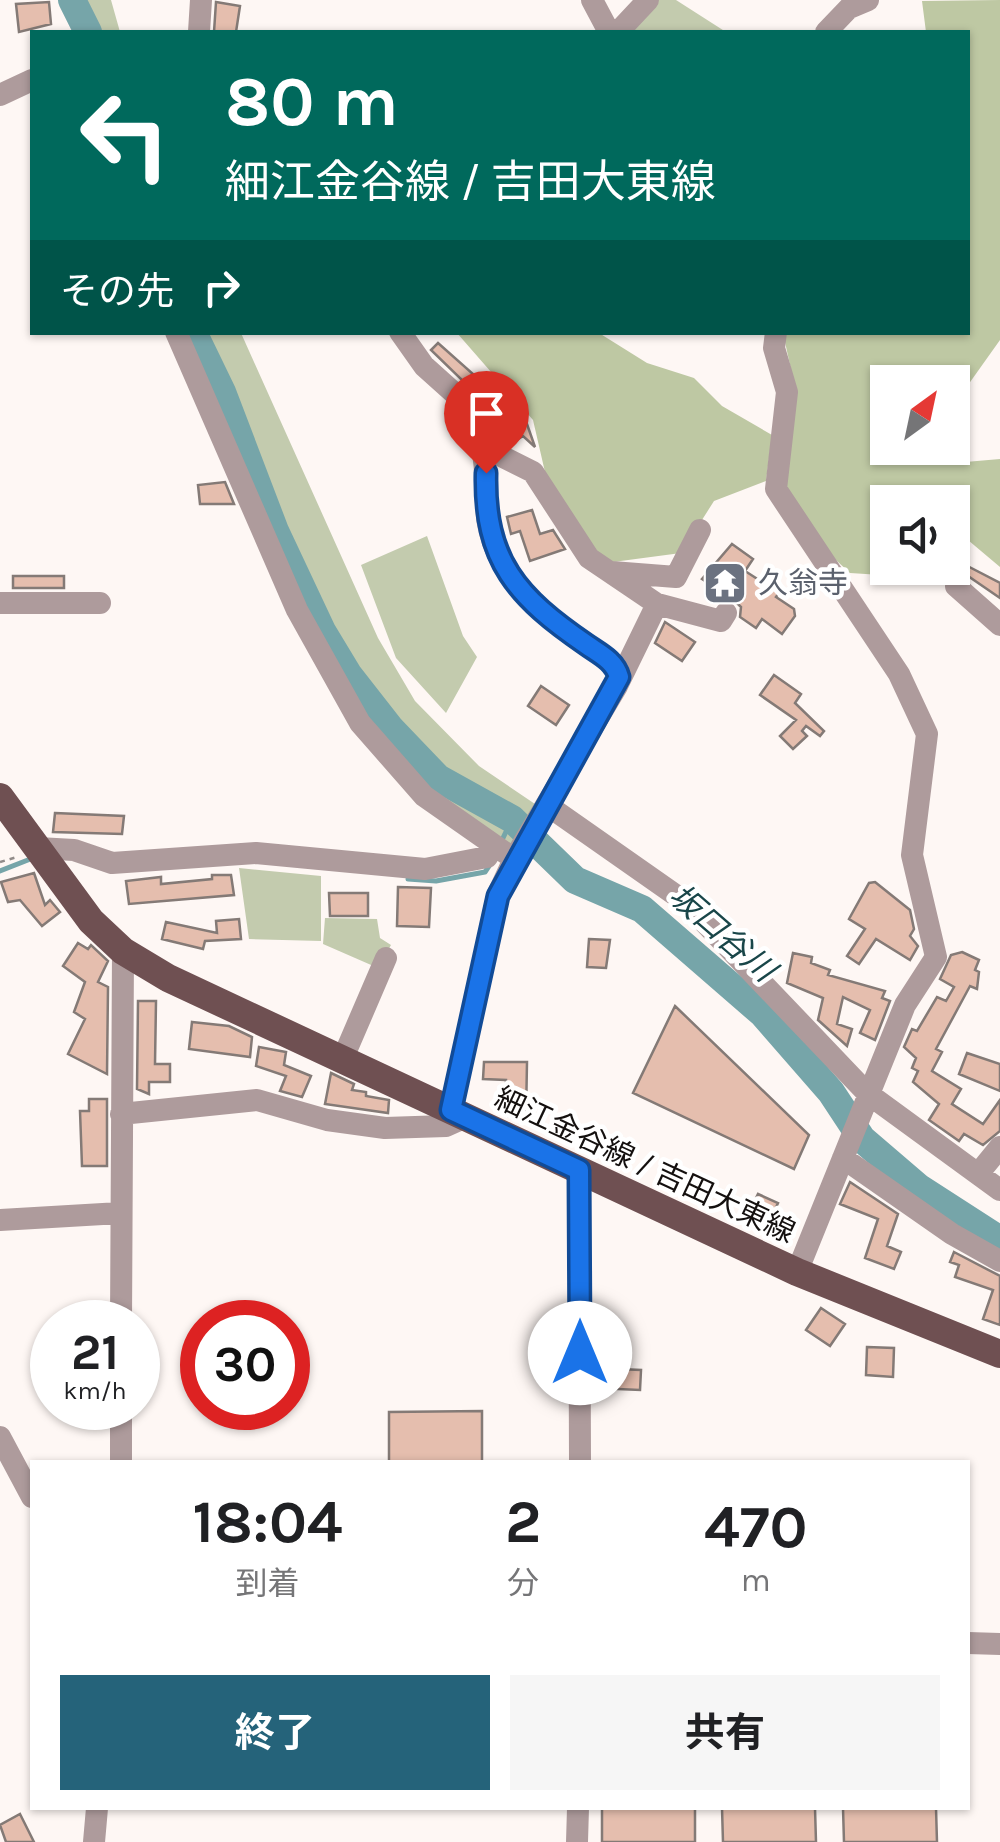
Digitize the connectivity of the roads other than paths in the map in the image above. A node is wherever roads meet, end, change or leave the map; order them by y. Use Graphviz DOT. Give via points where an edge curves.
graph roads {
  1 [pos="202,0"];
  2 [pos="592,0"];
  3 [pos="648,0"];
  4 [pos="868,0"];
  5 [pos="199,30"];
  6 [pos="607,30"];
  7 [pos="620,30"];
  8 [pos="828,30"];
  9 [pos="30,81"];
  10 [pos="0,94"];
  11 [pos="177,335"];
  12 [pos="402,335"];
  13 [pos="776,335"];
  14 [pos="481,446"];
  15 [pos="700,530"];
  16 [pos="609,571"];
  17 [pos="956,586"];
  18 [pos="0,603"];
  19 [pos="100,603"];
  20 [pos="657,604"];
  21 [pos="726,613"];
  22 [pos="1000,625"];
  23 [pos="617,686"];
  24 [pos="0,797"];
  25 [pos="546,808"];
  26 [pos="38,848"];
  27 [pos="509,852"];
  28 [pos="123,951"];
  29 [pos="386,958"];
  30 [pos="342,1058"];
  31 [pos="867,1094"];
  32 [pos="121,1114"];
  33 [pos="459,1114"];
  34 [pos="1000,1147"];
  35 [pos="845,1153"];
  36 [pos="579,1170"];
  37 [pos="978,1174"];
  38 [pos="1000,1190"];
  39 [pos="120,1213"];
  40 [pos="0,1220"];
  41 [pos="1000,1261"];
  42 [pos="797,1272"];
  43 [pos="121,1300"];
  44 [pos="1000,1354"];
  45 [pos="121,1430"];
  46 [pos="0,1437"];
  47 [pos="122,1460"];
  48 [pos="580,1460"];
  49 [pos="30,1493"];
  50 [pos="970,1643"];
  51 [pos="1000,1644"];
  52 [pos="97,1810"];
  53 [pos="578,1810"];
  54 [pos="94,1842"];
  55 [pos="577,1842"];
  1 -- 5 [label="street"];
  2 -- 6 [label="street"];
  3 -- 7 [label="street"];
  4 -- 8 [label="street"];
  9 -- 10 [label="street"];
  11 -- 27 [label="street" via="297,610 360,724 424,796"];
  12 -- 14 [label="street" via="424,366 464,401"];
  13 -- 31 [label="street" via="787,392 776,490 899,674 928,734 912,856 936,957 904,1005"];
  14 -- 16 [label="street" via="533,472 590,558"];
  14 -- 23 [label="street" via="487,522 504,568 536,608 610,661 618,671"];
  15 -- 16 [label="street" via="676,577"];
  16 -- 20 [label="street"];
  17 -- 22 [label="street"];
  18 -- 19 [label="street"];
  20 -- 21 [label="street" via="721,621"];
  20 -- 23 [label="street"];
  23 -- 25 [label="street"];
  24 -- 26 [label="main road, 細江金谷線 / 吉田大東線"];
  25 -- 27 [label="street"];
  25 -- 31 [label="street" via="684,902"];
  26 -- 27 [label="street" via="74,850 112,863 256,853 425,869"];
  26 -- 28 [label="main road, 細江金谷線 / 吉田大東線" via="91,921"];
  27 -- 33 [label="street" via="485,937"];
  28 -- 30 [label="main road, 細江金谷線 / 吉田大東線"];
  28 -- 32 [label="street"];
  29 -- 30 [label="street"];
  30 -- 33 [label="main road, 細江金谷線 / 吉田大東線"];
  31 -- 35 [label="street"];
  31 -- 37 [label="street"];
  32 -- 33 [label="street" via="257,1100 385,1128 446,1126"];
  32 -- 39 [label="street"];
  33 -- 36 [label="main road, 細江金谷線 / 吉田大東線"];
  34 -- 37 [label="street"];
  35 -- 41 [label="street" via="952,1234"];
  35 -- 42 [label="street"];
  36 -- 42 [label="main road, 細江金谷線 / 吉田大東線"];
  36 -- 48 [label="street"];
  37 -- 38 [label="street"];
  39 -- 40 [label="street"];
  39 -- 43 [label="street"];
  42 -- 44 [label="main road, 細江金谷線 / 吉田大東線"];
  45 -- 47 [label="street"];
  46 -- 49 [label="street"];
  50 -- 51 [label="street"];
  52 -- 54 [label="street"];
  53 -- 55 [label="street"];
}
